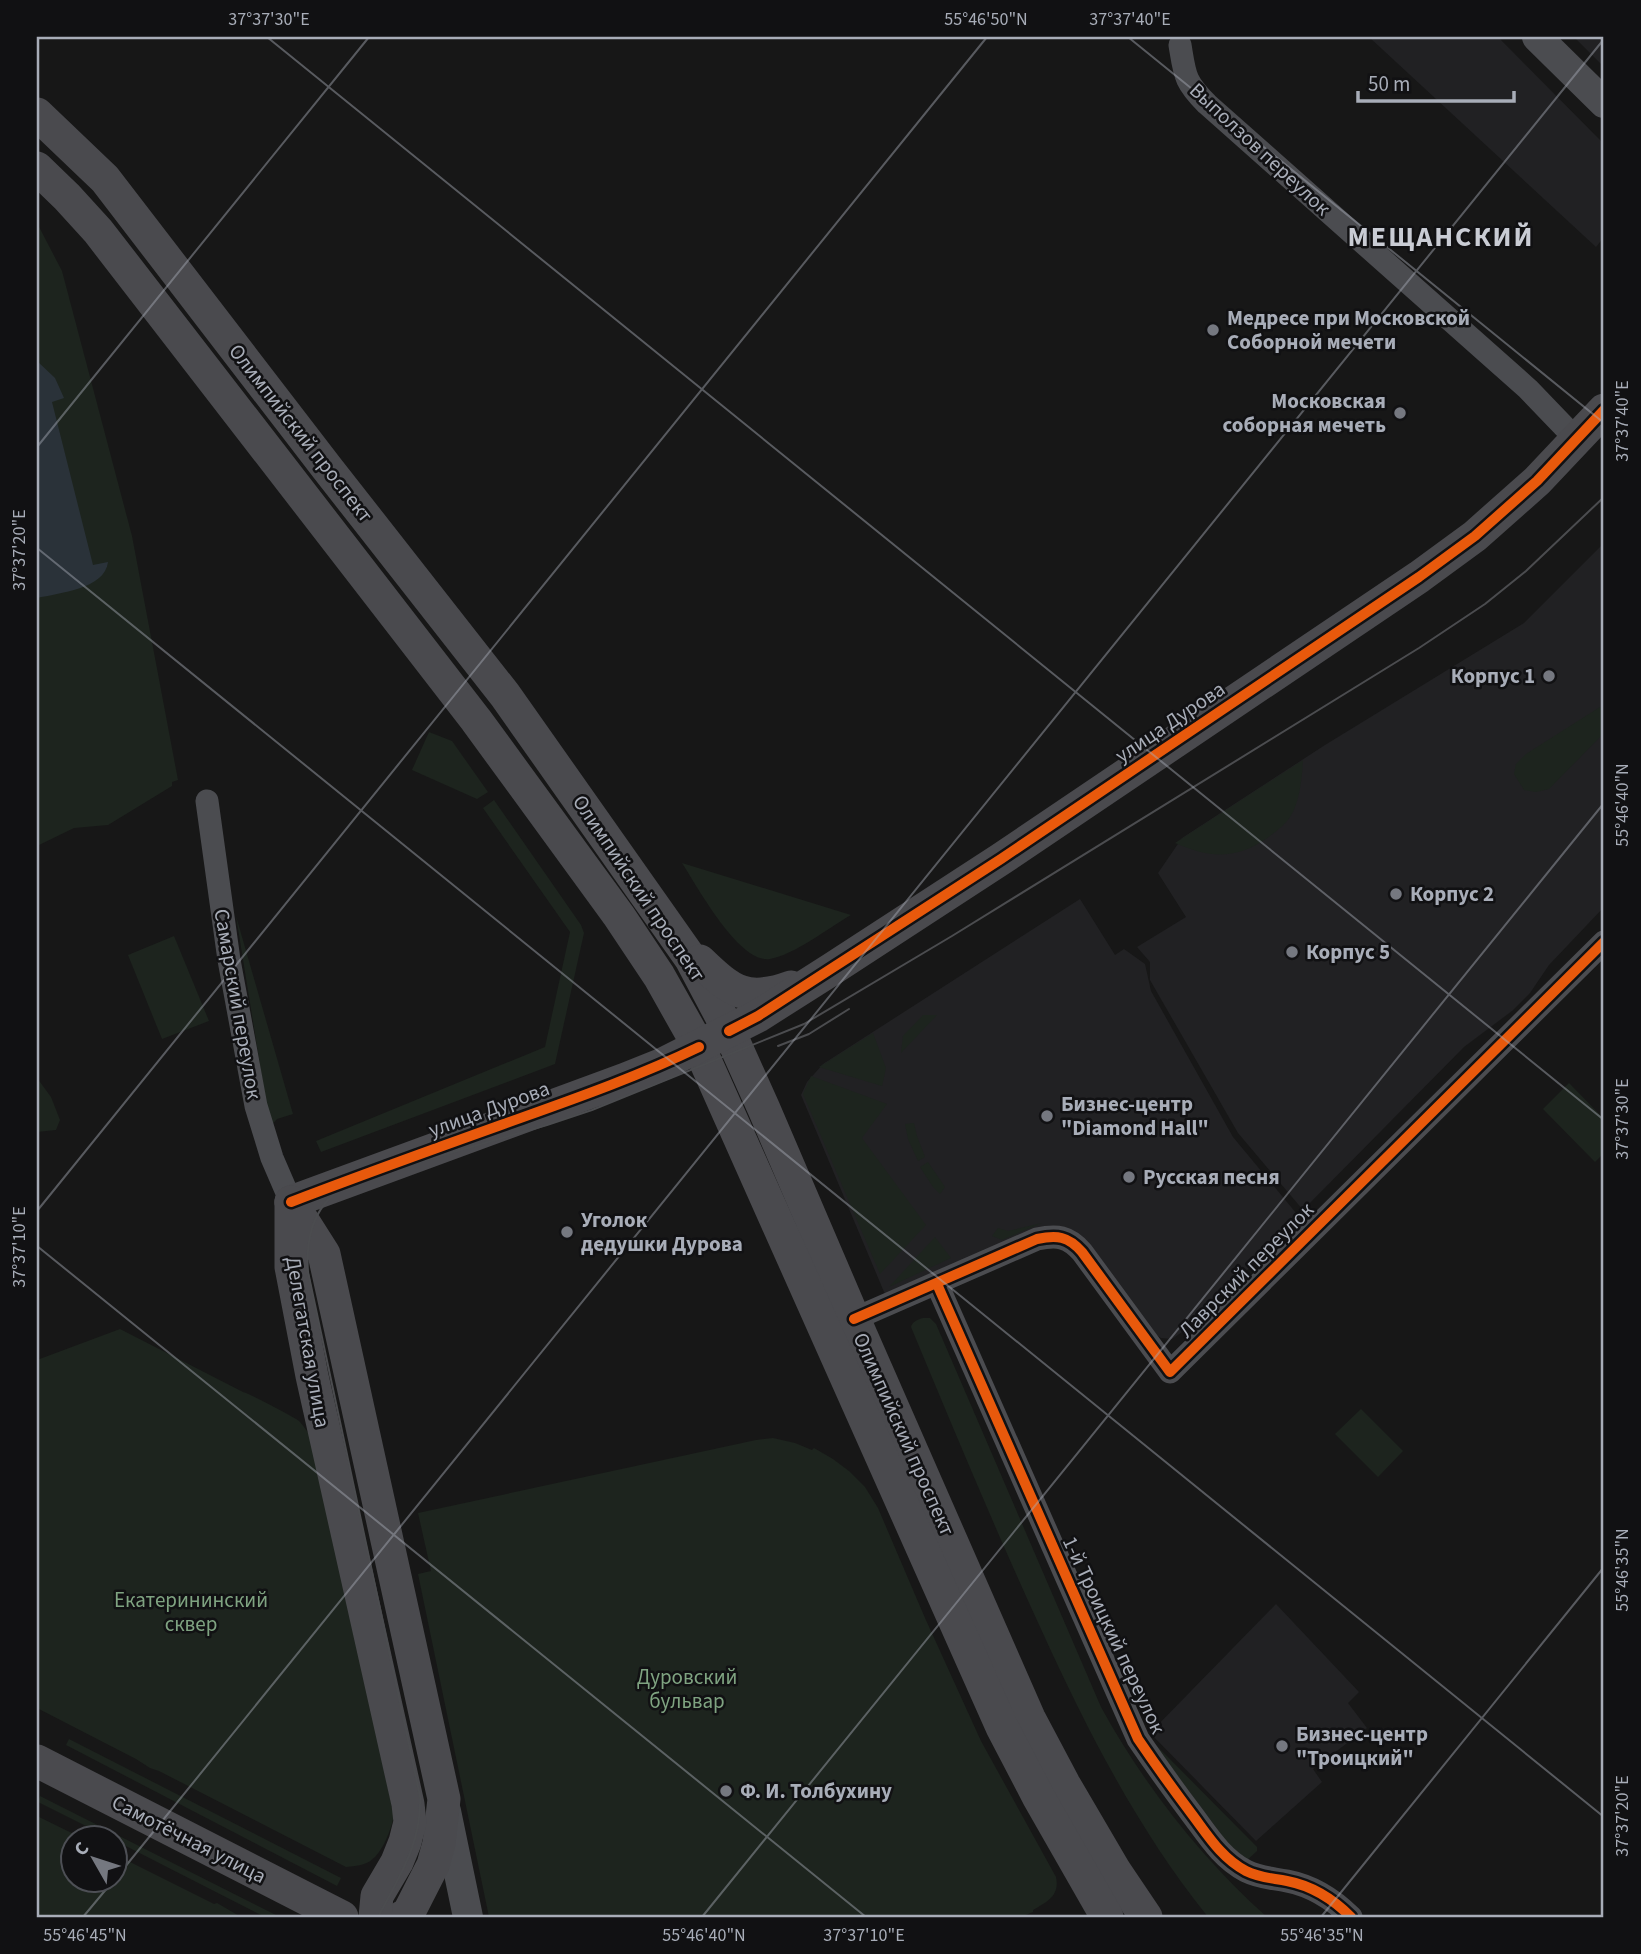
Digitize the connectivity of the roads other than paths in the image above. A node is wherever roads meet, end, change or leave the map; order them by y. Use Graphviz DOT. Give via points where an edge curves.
graph roads {
  1 [pos="1537,37"];
  2 [pos="1180,45"];
  3 [pos="1604,103"];
  4 [pos="37,114"];
  5 [pos="37,168"];
  6 [pos="1604,410"];
  7 [pos="1577,440"];
  8 [pos="207,801"];
  9 [pos="677,940"];
  10 [pos="1604,942"];
  11 [pos="832,969"];
  12 [pos="733,1041"];
  13 [pos="699,1047"];
  14 [pos="291,1202"];
  15 [pos="937,1284"];
  16 [pos="854,1319"];
  17 [pos="37,1761"];
  18 [pos="444,1799"];
  19 [pos="342,1917"];
  20 [pos="375,1917"];
  21 [pos="402,1917"];
  22 [pos="468,1917"];
  23 [pos="1107,1917"];
  24 [pos="1146,1917"];
  25 [pos="1351,1917"];
  1 -- 3 [label="street"];
  2 -- 7 [label="street, Выползов переулок" via="1185,76 1194,92 1528,389"];
  4 -- 9 [label="main road, Олимпийский проспект" via="105,179 505,695"];
  5 -- 13 [label="main road, Олимпийский проспект" via="98,231 476,720 660,976"];
  6 -- 7 [label="main road, улица Дурова"];
  7 -- 11 [label="main road, улица Дурова" via="1475,536 1419,578"];
  8 -- 14 [label="street, Самарский переулок" via="256,1106"];
  9 -- 11 [label="main road" via="729,986 759,996 799,985"];
  9 -- 12 [label="main road, Олимпийский проспект"];
  10 -- 15 [label="street, Лаврский переулок" via="1170,1372 1093,1265 1066,1238 1037,1239"];
  11 -- 12 [label="main road, улица Дурова" via="758,1016"];
  12 -- 13 [label="main road, улица Дурова"];
  12 -- 16 [label="main road, Олимпийский проспект"];
  13 -- 14 [label="main road, улица Дурова" via="573,1099"];
  13 -- 23 [label="main road, Олимпийский проспект" via="1002,1727"];
  14 -- 18 [label="main road, Делегатская улица" via="324,1254"];
  14 -- 20 [label="main road, Делегатская улица" via="291,1267 312,1376 408,1804 405,1842 377,1896"];
  15 -- 16 [label="street, Лаврский переулок"];
  15 -- 25 [label="street, 1-й Троицкий переулок" via="1138,1739 1220,1852 1264,1879 1314,1889"];
  16 -- 24 [label="main road, Олимпийский проспект" via="1029,1718"];
  17 -- 19 [label="main road, Самотёчная улица"];
  18 -- 21 [label="main road, Делегатская улица" via="433,1865 408,1914"];
  18 -- 22 [label="street, Делегатская улица"];
}
